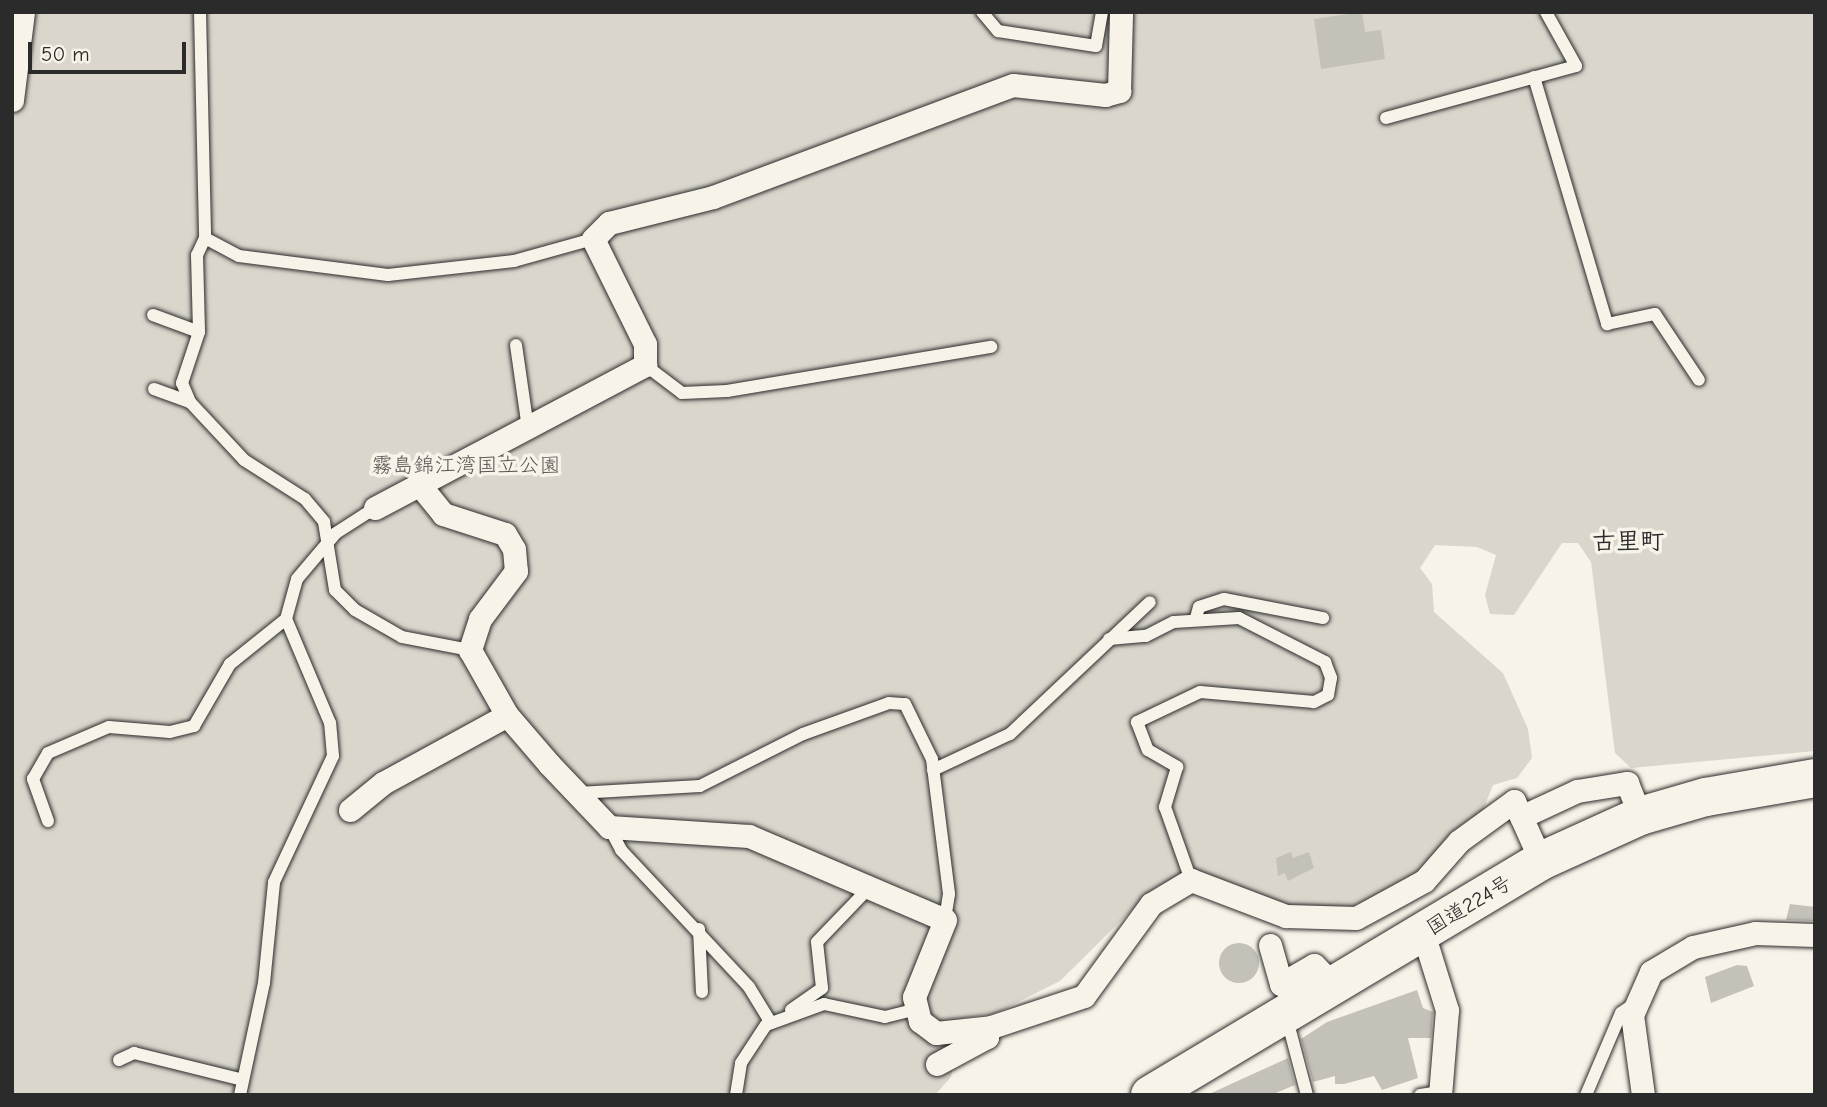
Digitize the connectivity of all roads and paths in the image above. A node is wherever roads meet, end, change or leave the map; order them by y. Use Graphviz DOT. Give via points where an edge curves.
graph roads {
  1 [pos="23,12"];
  2 [pos="200,12"];
  3 [pos="982,12"];
  4 [pos="1102,12"];
  5 [pos="1121,12"];
  6 [pos="1546,12"];
  7 [pos="1534,78"];
  8 [pos="12,100"];
  9 [pos="1385,118"];
  10 [pos="205,238"];
  11 [pos="593,240"];
  12 [pos="153,316"];
  13 [pos="199,332"];
  14 [pos="516,345"];
  15 [pos="991,347"];
  16 [pos="645,365"];
  17 [pos="1699,380"];
  18 [pos="154,388"];
  19 [pos="190,402"];
  20 [pos="528,428"];
  21 [pos="418,483"];
  22 [pos="375,508"];
  23 [pos="328,543"];
  24 [pos="1150,602"];
  25 [pos="1196,618"];
  26 [pos="1323,618"];
  27 [pos="286,619"];
  28 [pos="1109,639"];
  29 [pos="470,650"];
  30 [pos="507,715"];
  31 [pos="933,770"];
  32 [pos="1815,778"];
  33 [pos="577,793"];
  34 [pos="350,810"];
  35 [pos="1640,816"];
  36 [pos="1521,817"];
  37 [pos="48,821"];
  38 [pos="609,827"];
  39 [pos="1541,861"];
  40 [pos="1191,880"];
  41 [pos="869,888"];
  42 [pos="945,920"];
  43 [pos="699,929"];
  44 [pos="1423,933"];
  45 [pos="1815,936"];
  46 [pos="1270,945"];
  47 [pos="1336,988"];
  48 [pos="702,992"];
  49 [pos="1638,1002"];
  50 [pos="917,1009"];
  51 [pos="1287,1018"];
  52 [pos="778,1021"];
  53 [pos="986,1028"];
  54 [pos="119,1060"];
  55 [pos="937,1064"];
  56 [pos="243,1080"];
  57 [pos="1433,1094"];
  58 [pos="240,1095"];
  59 [pos="736,1095"];
  60 [pos="1150,1095"];
  61 [pos="1307,1095"];
  62 [pos="1586,1095"];
  63 [pos="1643,1095"];
  1 -- 8 [label="street"];
  2 -- 10 [label="lane"];
  3 -- 4 [label="lane" via="998,31 1096,46"];
  5 -- 11 [label="street" via="1119,91 1013,85 713,197 609,223"];
  6 -- 7 [label="lane" via="1576,66"];
  7 -- 9 [label="lane"];
  7 -- 17 [label="lane" via="1607,324 1655,314"];
  10 -- 11 [label="lane" via="239,256 388,275 514,261"];
  10 -- 13 [label="lane" via="197,254"];
  11 -- 16 [label="street" via="645,344"];
  12 -- 13 [label="lane"];
  13 -- 19 [label="lane" via="182,383"];
  14 -- 20 [label="lane"];
  15 -- 16 [label="lane" via="727,391 682,393"];
  16 -- 20 [label="street"];
  18 -- 19 [label="lane"];
  19 -- 23 [label="lane" via="244,460 305,499 324,522"];
  20 -- 21 [label="street"];
  21 -- 22 [label="street"];
  21 -- 29 [label="street" via="443,514 505,534 514,549 516,571 480,619"];
  22 -- 23 [label="lane"];
  23 -- 27 [label="lane" via="297,579"];
  23 -- 29 [label="lane" via="335,590 355,610 402,637"];
  24 -- 28 [label="lane"];
  25 -- 26 [label="lane" via="1199,607 1224,599"];
  25 -- 28 [label="lane" via="1133,640"];
  25 -- 40 [label="lane" via="1239,618 1325,663 1331,678 1328,695 1314,702 1200,692 1137,722 1148,750 1177,767 1165,807"];
  27 -- 37 [label="lane" via="230,664 194,726 170,732 109,727 48,752 33,779"];
  27 -- 56 [label="lane" via="330,723 333,757 274,882 264,984"];
  28 -- 31 [label="lane" via="1010,734"];
  29 -- 30 [label="street"];
  30 -- 33 [label="street"];
  30 -- 34 [label="street" via="383,783"];
  31 -- 33 [label="lane" via="913,711 889,703 803,734 700,786"];
  31 -- 42 [label="lane" via="949,894"];
  32 -- 35 [label="highway, 国道224号" via="1706,797"];
  33 -- 38 [label="street"];
  35 -- 36 [label="street" via="1626,783 1577,791"];
  35 -- 39 [label="highway, 国道224号"];
  36 -- 39 [label="street"];
  36 -- 40 [label="street" via="1514,801 1459,841 1423,881 1356,918 1286,916"];
  38 -- 41 [label="street" via="749,836"];
  38 -- 43 [label="lane" via="621,850"];
  39 -- 44 [label="highway, 国道224号"];
  40 -- 53 [label="street" via="1151,904 1084,996"];
  41 -- 42 [label="street"];
  41 -- 52 [label="lane" via="817,942 822,989"];
  42 -- 50 [label="street" via="914,998"];
  43 -- 48 [label="lane"];
  43 -- 52 [label="lane"];
  44 -- 47 [label="highway, 国道224号"];
  44 -- 57 [label="street" via="1447,1010"];
  45 -- 49 [label="street" via="1755,933 1693,947 1651,972"];
  46 -- 47 [label="street" via="1281,984 1314,965"];
  47 -- 51 [label="highway, 国道224号"];
  49 -- 62 [label="lane" via="1621,1013"];
  49 -- 63 [label="street" via="1632,1015"];
  50 -- 52 [label="lane" via="885,1017 824,1004"];
  50 -- 53 [label="street" via="920,1021 936,1033"];
  51 -- 60 [label="highway, 国道224号"];
  51 -- 61 [label="lane"];
  52 -- 59 [label="lane" via="741,1063"];
  53 -- 55 [label="street" via="987,1037 977,1045"];
  54 -- 56 [label="lane" via="134,1053"];
  56 -- 58 [label="lane"];
}
